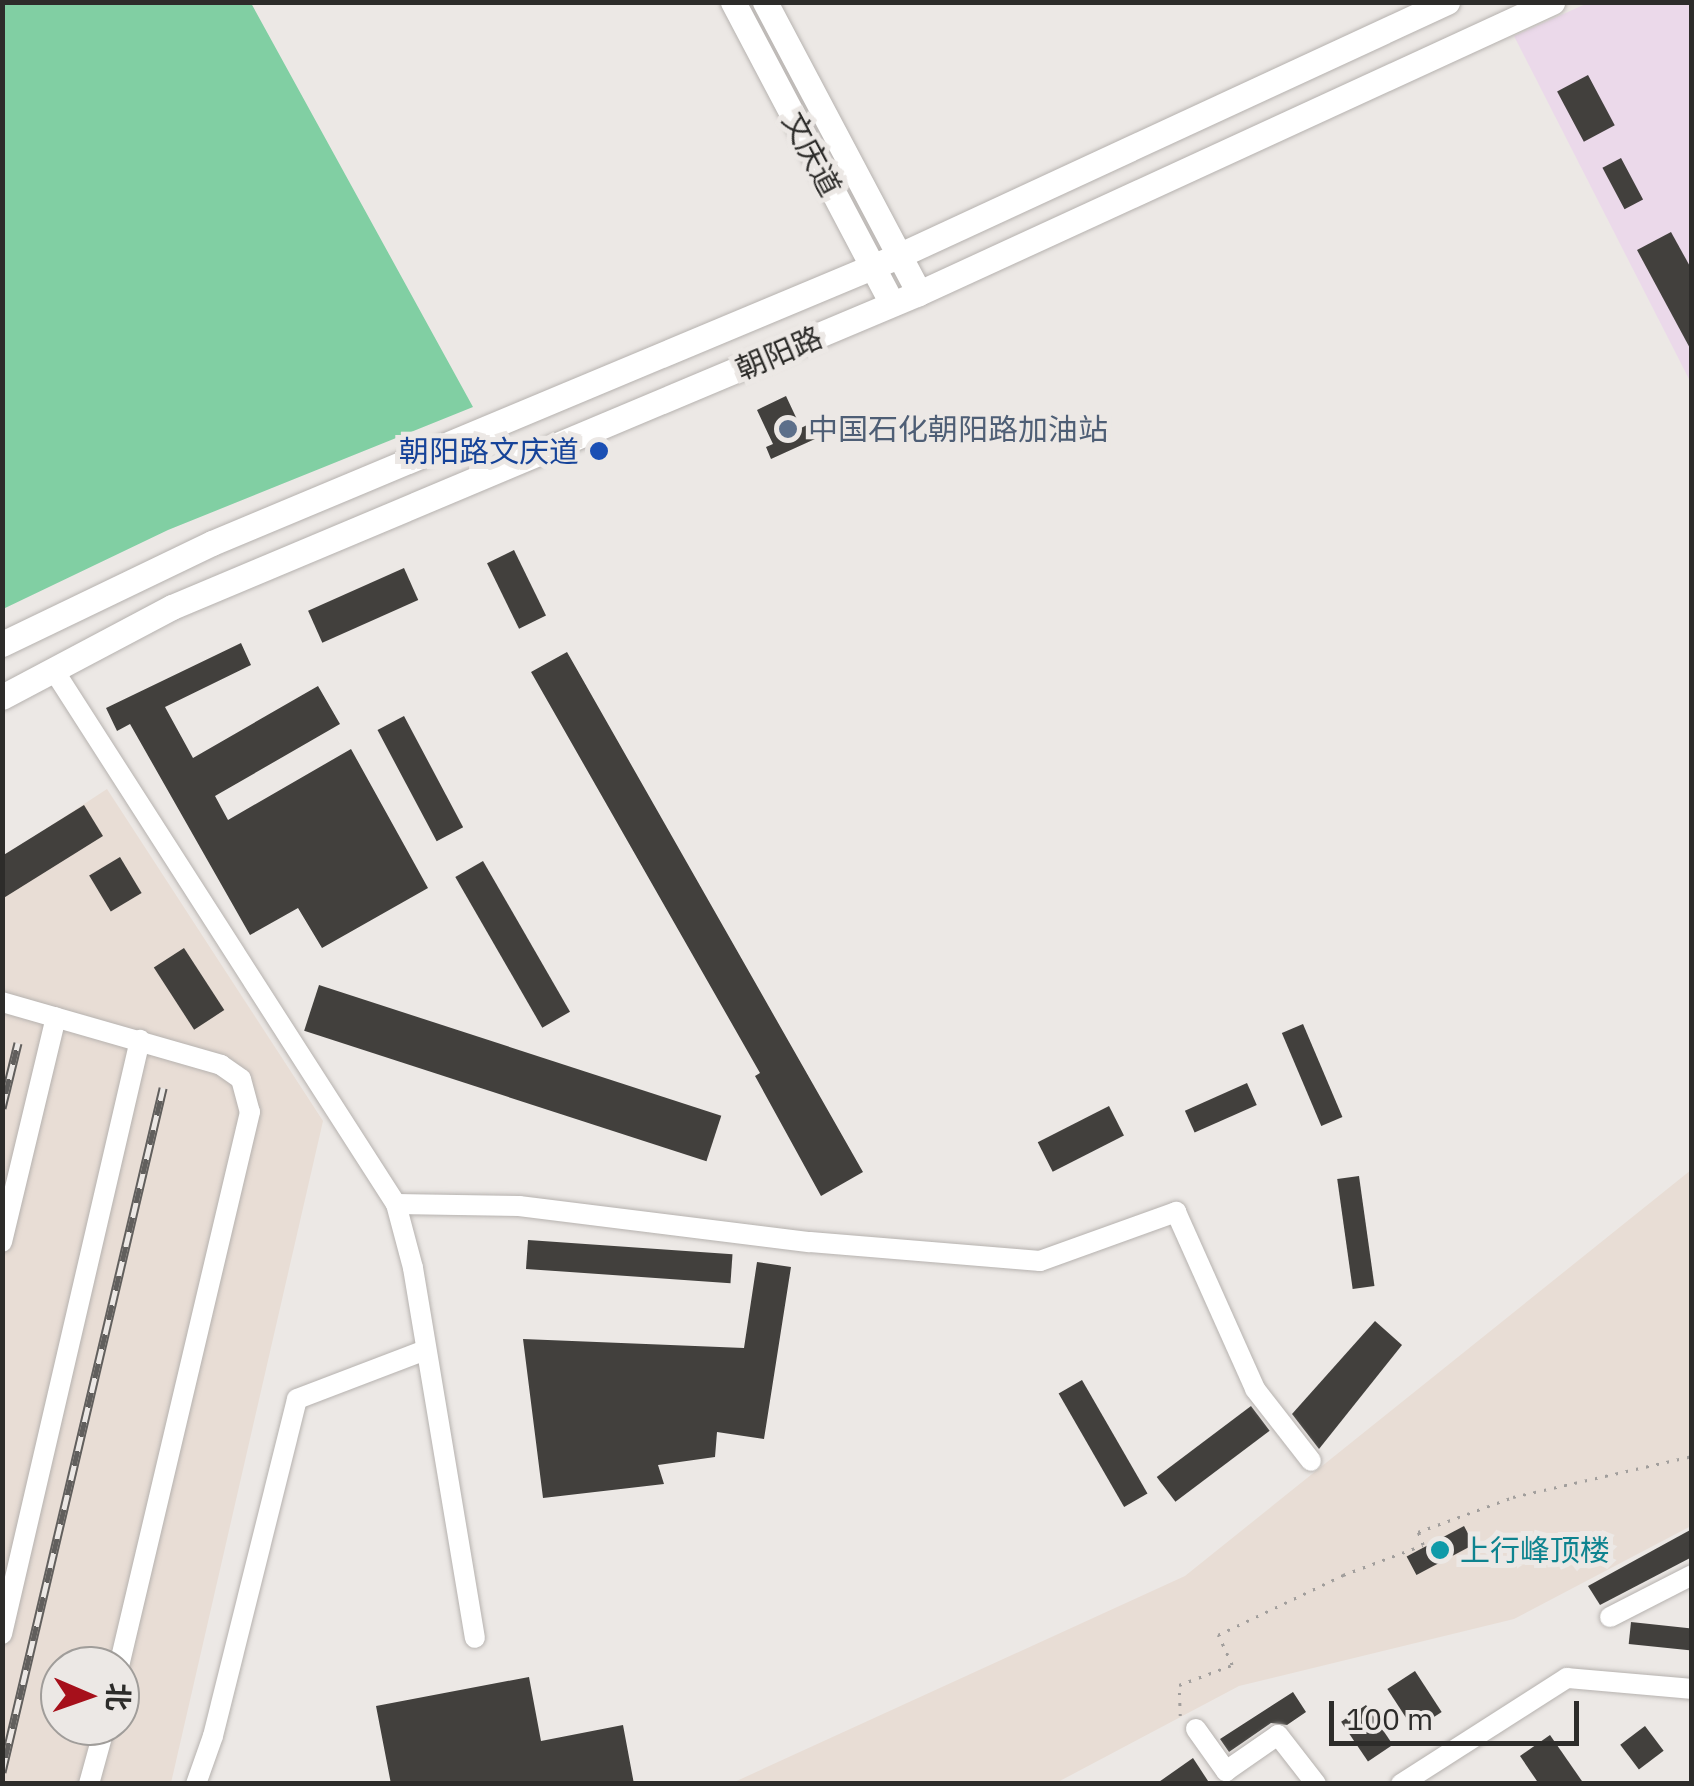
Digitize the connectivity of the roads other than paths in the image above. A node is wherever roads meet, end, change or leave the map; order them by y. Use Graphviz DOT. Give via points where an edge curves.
graph roads {
  1 [pos="733,2"];
  2 [pos="765,2"];
  3 [pos="1447,2"];
  4 [pos="1552,2"];
  5 [pos="898,256"];
  6 [pos="872,267"];
  7 [pos="919,293"];
  8 [pos="892,304"];
  9 [pos="2,644"];
  10 [pos="54,669"];
  11 [pos="2,697"];
  12 [pos="2,1002"];
  13 [pos="56,1017"];
  14 [pos="140,1040"];
  15 [pos="396,1204"];
  16 [pos="2,1242"];
  17 [pos="425,1350"];
  18 [pos="1311,1461"];
  19 [pos="1692,1575"];
  20 [pos="1610,1617"];
  21 [pos="2,1634"];
  22 [pos="475,1638"];
  23 [pos="125,1646"];
  24 [pos="1692,1690"];
  25 [pos="1196,1729"];
  26 [pos="100,1746"];
  27 [pos="90,1784"];
  28 [pos="196,1784"];
  29 [pos="1316,1784"];
  30 [pos="1401,1784"];
  1 -- 6 [label="main road, 文庆道"];
  2 -- 5 [label="main road, 文庆道"];
  3 -- 5 [label="main road, 朝阳路"];
  4 -- 7 [label="main road, 朝阳路"];
  5 -- 6 [label="main road, 朝阳路"];
  5 -- 7 [label="main road, 文庆道"];
  6 -- 8 [label="main road, 文庆道"];
  6 -- 9 [label="main road, 朝阳路" via="212,543"];
  7 -- 8 [label="main road, 朝阳路"];
  8 -- 10 [label="main road, 朝阳路" via="187,601"];
  10 -- 11 [label="main road, 朝阳路"];
  10 -- 15 [label="street"];
  12 -- 13 [label="street"];
  13 -- 14 [label="street"];
  13 -- 16 [label="street"];
  14 -- 21 [label="street"];
  14 -- 23 [label="street" via="221,1065 241,1078 250,1130"];
  15 -- 17 [label="street"];
  15 -- 18 [label="street" via="519,1206 810,1242 1040,1261 1176,1212 1256,1389"];
  17 -- 22 [label="street"];
  17 -- 28 [label="street" via="297,1399 214,1736"];
  19 -- 20 [label="street"];
  24 -- 30 [label="street" via="1567,1678"];
  25 -- 29 [label="street" via="1226,1770 1278,1735"];
  26 -- 27 [label="street"];
}
